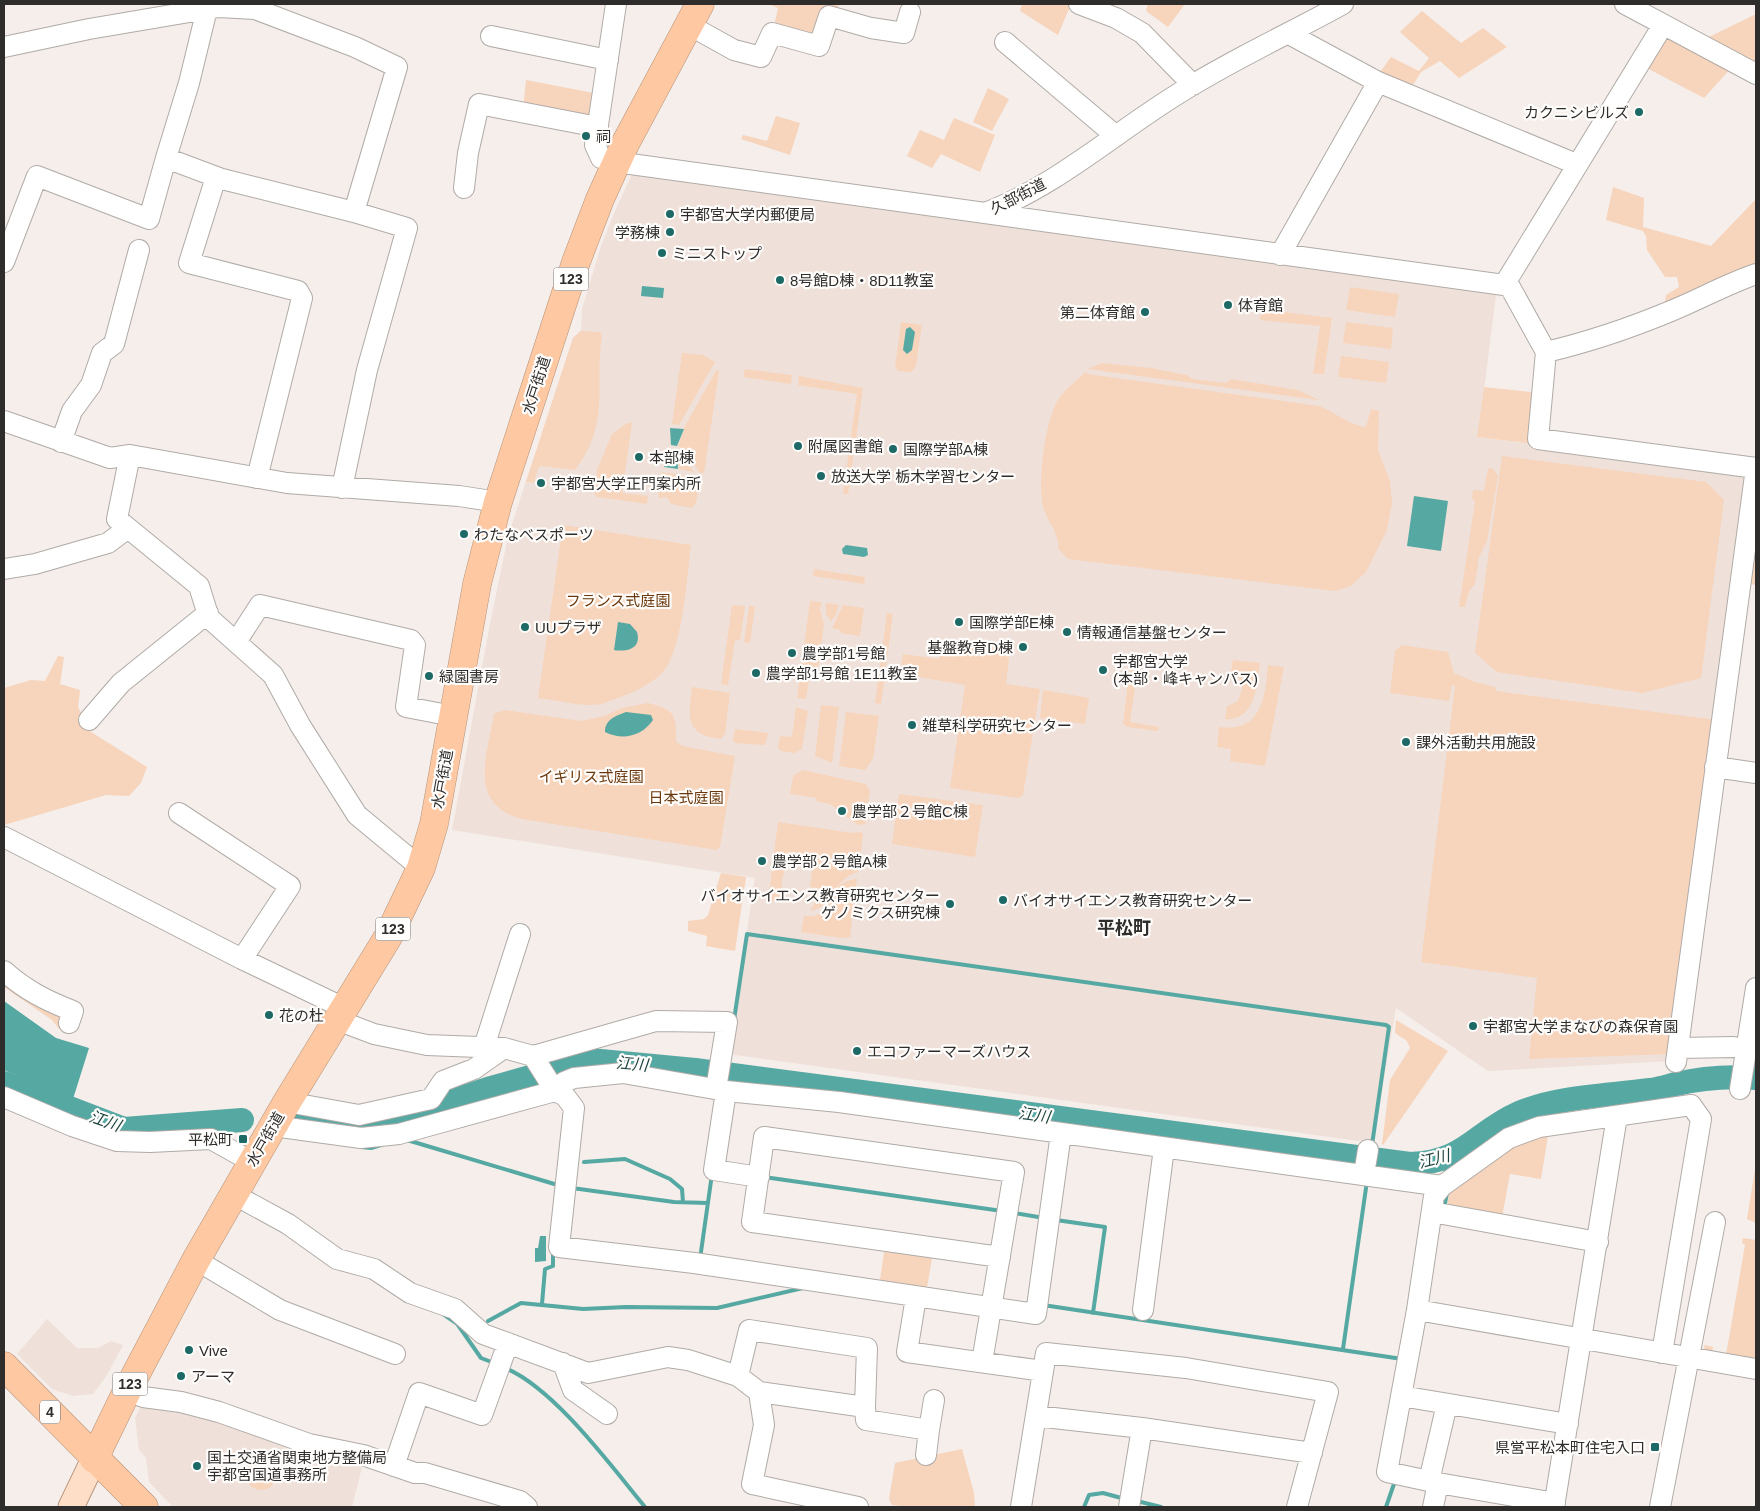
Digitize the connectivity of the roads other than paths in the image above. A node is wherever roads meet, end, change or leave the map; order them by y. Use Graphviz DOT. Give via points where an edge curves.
graph roads {
  1 [pos="616,4"];
  2 [pos="1079,4"];
  3 [pos="1343,4"];
  4 [pos="1625,4"];
  5 [pos="215,7"];
  6 [pos="286,12"];
  7 [pos="910,12"];
  8 [pos="694,14"];
  9 [pos="1663,25"];
  10 [pos="1289,34"];
  11 [pos="491,36"];
  12 [pos="1004,42"];
  13 [pos="4,47"];
  14 [pos="608,60"];
  15 [pos="1756,74"];
  16 [pos="1378,82"];
  17 [pos="1193,85"];
  18 [pos="598,127"];
  19 [pos="1116,136"];
  20 [pos="166,158"];
  21 [pos="616,162"];
  22 [pos="1576,164"];
  23 [pos="216,177"];
  24 [pos="464,188"];
  25 [pos="354,212"];
  26 [pos="985,213"];
  27 [pos="139,250"];
  28 [pos="1280,255"];
  29 [pos="4,262"];
  30 [pos="1756,274"];
  31 [pos="1504,285"];
  32 [pos="1546,352"];
  33 [pos="4,421"];
  34 [pos="61,442"];
  35 [pos="130,455"];
  36 [pos="257,478"];
  37 [pos="342,488"];
  38 [pos="498,502"];
  39 [pos="128,528"];
  40 [pos="4,569"];
  41 [pos="208,613"];
  42 [pos="236,642"];
  43 [pos="453,716"];
  44 [pos="88,720"];
  45 [pos="1715,767"];
  46 [pos="1756,773"];
  47 [pos="179,813"];
  48 [pos="4,837"];
  49 [pos="421,868"];
  50 [pos="520,934"];
  51 [pos="242,959"];
  52 [pos="4,971"];
  53 [pos="1756,988"];
  54 [pos="340,1014"];
  55 [pos="69,1023"];
  56 [pos="484,1047"];
  57 [pos="504,1048"];
  58 [pos="1739,1053"];
  59 [pos="533,1056"];
  60 [pos="1740,1089"];
  61 [pos="721,1090"];
  62 [pos="555,1092"];
  63 [pos="4,1097"];
  64 [pos="287,1102"];
  65 [pos="1618,1116"];
  66 [pos="273,1126"];
  67 [pos="1061,1133"];
  68 [pos="1164,1148"];
  69 [pos="1368,1150"];
  70 [pos="252,1162"];
  71 [pos="1364,1174"];
  72 [pos="758,1177"];
  73 [pos="1442,1186"];
  74 [pos="233,1194"];
  75 [pos="1432,1212"];
  76 [pos="1715,1222"];
  77 [pos="1598,1242"];
  78 [pos="1000,1257"];
  79 [pos="196,1260"];
  80 [pos="916,1297"];
  81 [pos="991,1308"];
  82 [pos="1143,1310"];
  83 [pos="1418,1310"];
  84 [pos="1583,1340"];
  85 [pos="508,1343"];
  86 [pos="395,1354"];
  87 [pos="1662,1354"];
  88 [pos="1690,1358"];
  89 [pos="982,1362"];
  90 [pos="562,1363"];
  91 [pos="4,1366"];
  92 [pos="1756,1369"];
  93 [pos="1043,1371"];
  94 [pos="738,1376"];
  95 [pos="127,1391"];
  96 [pos="759,1392"];
  97 [pos="1401,1396"];
  98 [pos="934,1400"];
  99 [pos="1447,1404"];
  100 [pos="865,1407"];
  101 [pos="607,1414"];
  102 [pos="1036,1416"];
  103 [pos="1568,1424"];
  104 [pos="1142,1428"];
  105 [pos="929,1430"];
  106 [pos="1312,1454"];
  107 [pos="926,1455"];
  108 [pos="94,1458"];
  109 [pos="394,1466"];
  110 [pos="1434,1482"];
  111 [pos="1555,1505"];
  112 [pos="71,1507"];
  113 [pos="144,1507"];
  114 [pos="527,1507"];
  115 [pos="858,1507"];
  116 [pos="1021,1507"];
  117 [pos="1129,1507"];
  118 [pos="1297,1507"];
  119 [pos="1433,1507"];
  120 [pos="1660,1507"];
  1 -- 14 [label="street"];
  2 -- 17 [label="street" via="1116,18 1142,33"];
  3 -- 10 [label="street, 久部街道"];
  4 -- 9 [label="street"];
  5 -- 6 [label="street"];
  5 -- 13 [label="street"];
  5 -- 20 [label="street"];
  6 -- 25 [label="street" via="397,66"];
  7 -- 8 [label="street" via="904,32 871,28 829,16 818,46 772,33 761,57 734,50"];
  8 -- 21 [label="highway, 水戸街道 / 123"];
  9 -- 15 [label="street"];
  9 -- 22 [label="street"];
  10 -- 16 [label="street"];
  10 -- 17 [label="street, 久部街道"];
  11 -- 14 [label="street"];
  12 -- 19 [label="street"];
  14 -- 18 [label="street"];
  16 -- 22 [label="street"];
  16 -- 28 [label="street"];
  17 -- 19 [label="street, 久部街道"];
  18 -- 21 [label="street" via="595,145 600,158"];
  18 -- 24 [label="street" via="479,104"];
  19 -- 26 [label="street, 久部街道" via="1074,165 1004,206"];
  20 -- 23 [label="street"];
  20 -- 29 [label="street" via="148,218 37,176"];
  21 -- 26 [label="street, 久部街道"];
  21 -- 38 [label="highway, 水戸街道 / 123" via="586,233"];
  22 -- 31 [label="street"];
  23 -- 25 [label="street"];
  23 -- 36 [label="street" via="189,263 298,291 302,298"];
  25 -- 37 [label="street" via="407,228 367,370"];
  26 -- 28 [label="street"];
  27 -- 34 [label="street" via="114,344 102,353 91,385 72,411"];
  28 -- 31 [label="street"];
  30 -- 32 [label="street" via="1592,341"];
  31 -- 32 [label="street" via="1510,287"];
  32 -- 45 [label="street" via="1538,439 1756,468"];
  33 -- 34 [label="street"];
  34 -- 35 [label="street" via="110,458"];
  35 -- 36 [label="street"];
  35 -- 39 [label="street" via="117,519"];
  36 -- 37 [label="street"];
  37 -- 38 [label="street"];
  38 -- 43 [label="highway, 水戸街道 / 123" via="477,584"];
  39 -- 40 [label="street" via="108,543 36,564"];
  39 -- 41 [label="street" via="199,586"];
  41 -- 42 [label="street" via="209,618"];
  41 -- 44 [label="street" via="121,683"];
  42 -- 43 [label="street" via="260,605 411,640 415,645 406,707"];
  42 -- 49 [label="street" via="273,675 300,725 357,815"];
  43 -- 49 [label="highway, 水戸街道 / 123" via="434,824"];
  45 -- 46 [label="street"];
  45 -- 58 [label="street" via="1677,1055"];
  47 -- 51 [label="street" via="290,886"];
  48 -- 51 [label="street"];
  49 -- 54 [label="highway, 水戸街道 / 123" via="401,915"];
  50 -- 56 [label="street"];
  51 -- 54 [label="street"];
  52 -- 55 [label="street" via="48,1001 73,1011"];
  53 -- 58 [label="street"];
  54 -- 56 [label="street" via="374,1034 427,1045"];
  54 -- 64 [label="highway, 水戸街道 / 123"];
  56 -- 57 [label="street"];
  57 -- 59 [label="street"];
  57 -- 64 [label="street" via="474,1069 443,1081 430,1099 359,1115"];
  58 -- 60 [label="street"];
  59 -- 61 [label="street" via="656,1021 727,1022 721,1058"];
  59 -- 62 [label="street"];
  61 -- 62 [label="street" via="623,1073 574,1078 564,1082"];
  61 -- 67 [label="street" via="839,1102"];
  61 -- 72 [label="street" via="714,1170"];
  62 -- 66 [label="street" via="399,1134 361,1138"];
  62 -- 80 [label="street" via="565,1096 574,1108 559,1247 694,1263"];
  63 -- 70 [label="street" via="72,1126 117,1140 210,1139"];
  64 -- 66 [label="highway, 水戸街道 / 123"];
  65 -- 73 [label="street" via="1539,1127 1509,1138"];
  65 -- 77 [label="street"];
  65 -- 87 [label="street" via="1691,1105 1701,1119"];
  66 -- 70 [label="highway, 水戸街道 / 123"];
  67 -- 68 [label="street"];
  67 -- 81 [label="street" via="1036,1314"];
  68 -- 71 [label="street"];
  68 -- 82 [label="street"];
  69 -- 71 [label="street"];
  70 -- 74 [label="highway, 水戸街道 / 123"];
  71 -- 73 [label="street"];
  72 -- 78 [label="street" via="752,1222"];
  72 -- 78 [label="street" via="764,1137 1014,1172"];
  73 -- 75 [label="street" via="1434,1196"];
  74 -- 79 [label="highway, 水戸街道 / 123"];
  74 -- 85 [label="street" via="288,1224 337,1258 374,1269 410,1293 455,1310 483,1334"];
  75 -- 77 [label="street"];
  75 -- 83 [label="street"];
  76 -- 88 [label="street"];
  77 -- 84 [label="street"];
  78 -- 81 [label="street"];
  79 -- 86 [label="street" via="280,1310"];
  79 -- 95 [label="highway, 水戸街道 / 123"];
  80 -- 81 [label="street"];
  80 -- 89 [label="street" via="907,1352"];
  81 -- 89 [label="street"];
  83 -- 84 [label="street"];
  83 -- 97 [label="street"];
  84 -- 87 [label="street"];
  84 -- 103 [label="street"];
  85 -- 90 [label="street"];
  85 -- 109 [label="street" via="482,1415 419,1393"];
  87 -- 88 [label="street"];
  88 -- 92 [label="street"];
  88 -- 120 [label="street"];
  89 -- 93 [label="street"];
  90 -- 94 [label="street" via="588,1372 668,1357"];
  90 -- 101 [label="street" via="573,1390"];
  91 -- 108 [label="highway, 4"];
  93 -- 102 [label="street"];
  93 -- 106 [label="street" via="1046,1352 1186,1368 1328,1392"];
  94 -- 96 [label="street"];
  94 -- 100 [label="street" via="749,1330 867,1348"];
  95 -- 108 [label="highway, 水戸街道 / 123"];
  95 -- 109 [label="street" via="219,1412 309,1444 362,1455"];
  96 -- 100 [label="street"];
  96 -- 115 [label="street" via="764,1425 752,1484"];
  97 -- 99 [label="street"];
  97 -- 110 [label="street" via="1387,1472"];
  98 -- 105 [label="street"];
  99 -- 103 [label="street"];
  99 -- 110 [label="street"];
  100 -- 105 [label="street" via="866,1420"];
  102 -- 104 [label="street"];
  102 -- 116 [label="street"];
  103 -- 111 [label="street"];
  104 -- 106 [label="street"];
  104 -- 117 [label="street"];
  105 -- 107 [label="street"];
  106 -- 118 [label="street"];
  108 -- 112 [label="main road, 水戸街道"];
  108 -- 113 [label="highway, 4"];
  109 -- 114 [label="street" via="415,1473 425,1472"];
  110 -- 111 [label="street"];
  110 -- 119 [label="street"];
}
